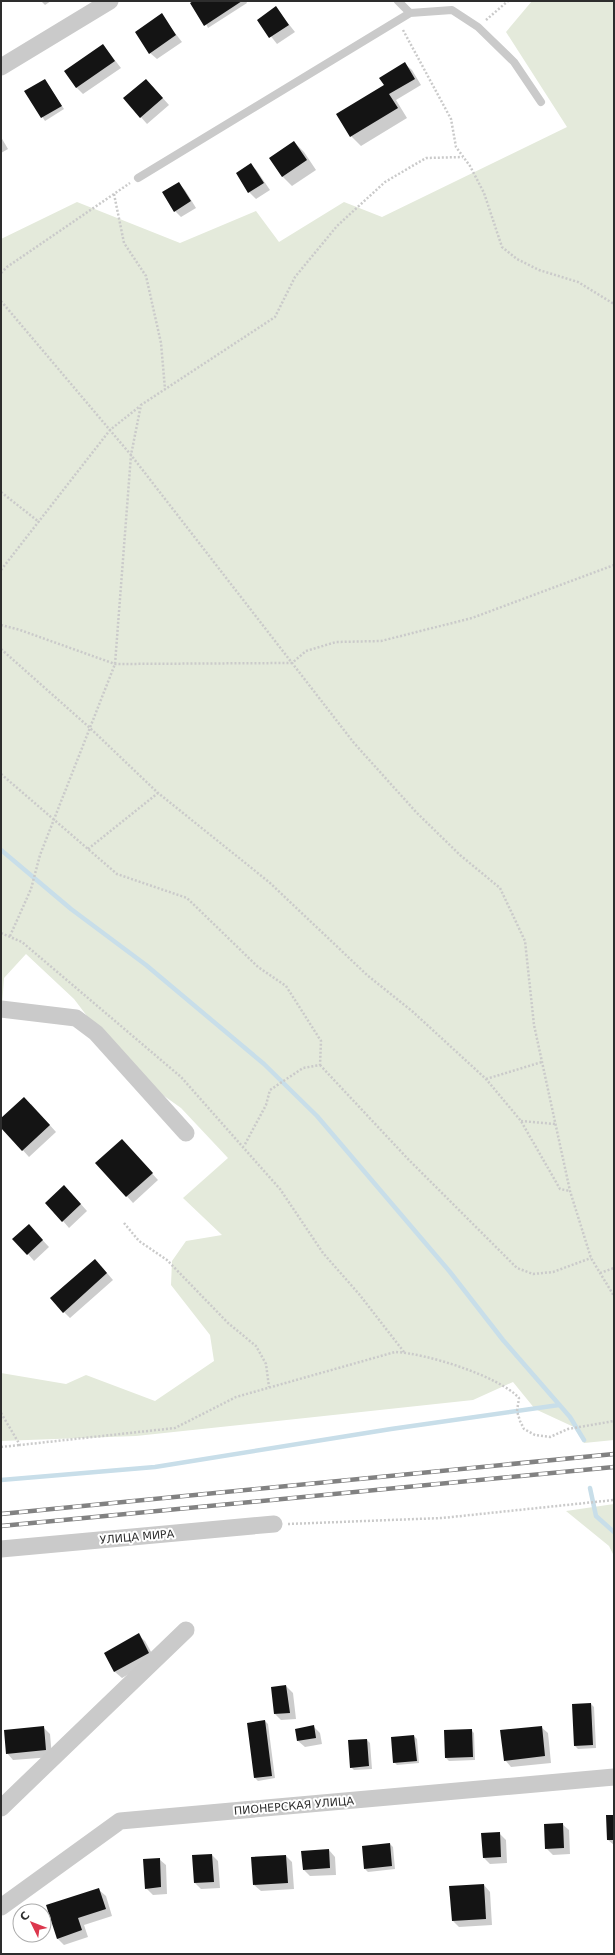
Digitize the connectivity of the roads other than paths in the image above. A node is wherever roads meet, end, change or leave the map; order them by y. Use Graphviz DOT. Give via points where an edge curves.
graph roads {
  1 [pos="110,1"];
  2 [pos="398,1"];
  3 [pos="410,13"];
  4 [pos="1,67"];
  5 [pos="541,102"];
  6 [pos="138,178"];
  7 [pos="1,1009"];
  8 [pos="186,1133"];
  9 [pos="274,1524"];
  10 [pos="1,1549"];
  11 [pos="186,1630"];
  12 [pos="614,1776"];
  13 [pos="1,1808"];
  14 [pos="1,1907"];
  1 -- 4 [label="street"];
  2 -- 3 [label="lane"];
  3 -- 5 [label="lane" via="452,10 478,27 514,62"];
  3 -- 6 [label="lane"];
  7 -- 8 [label="street" via="76,1018 96,1033"];
  9 -- 10 [label="street, УЛИЦА МИРА"];
  11 -- 13 [label="street"];
  12 -- 14 [label="street, ПИОНЕРСКАЯ УЛИЦА" via="120,1821"];
}
